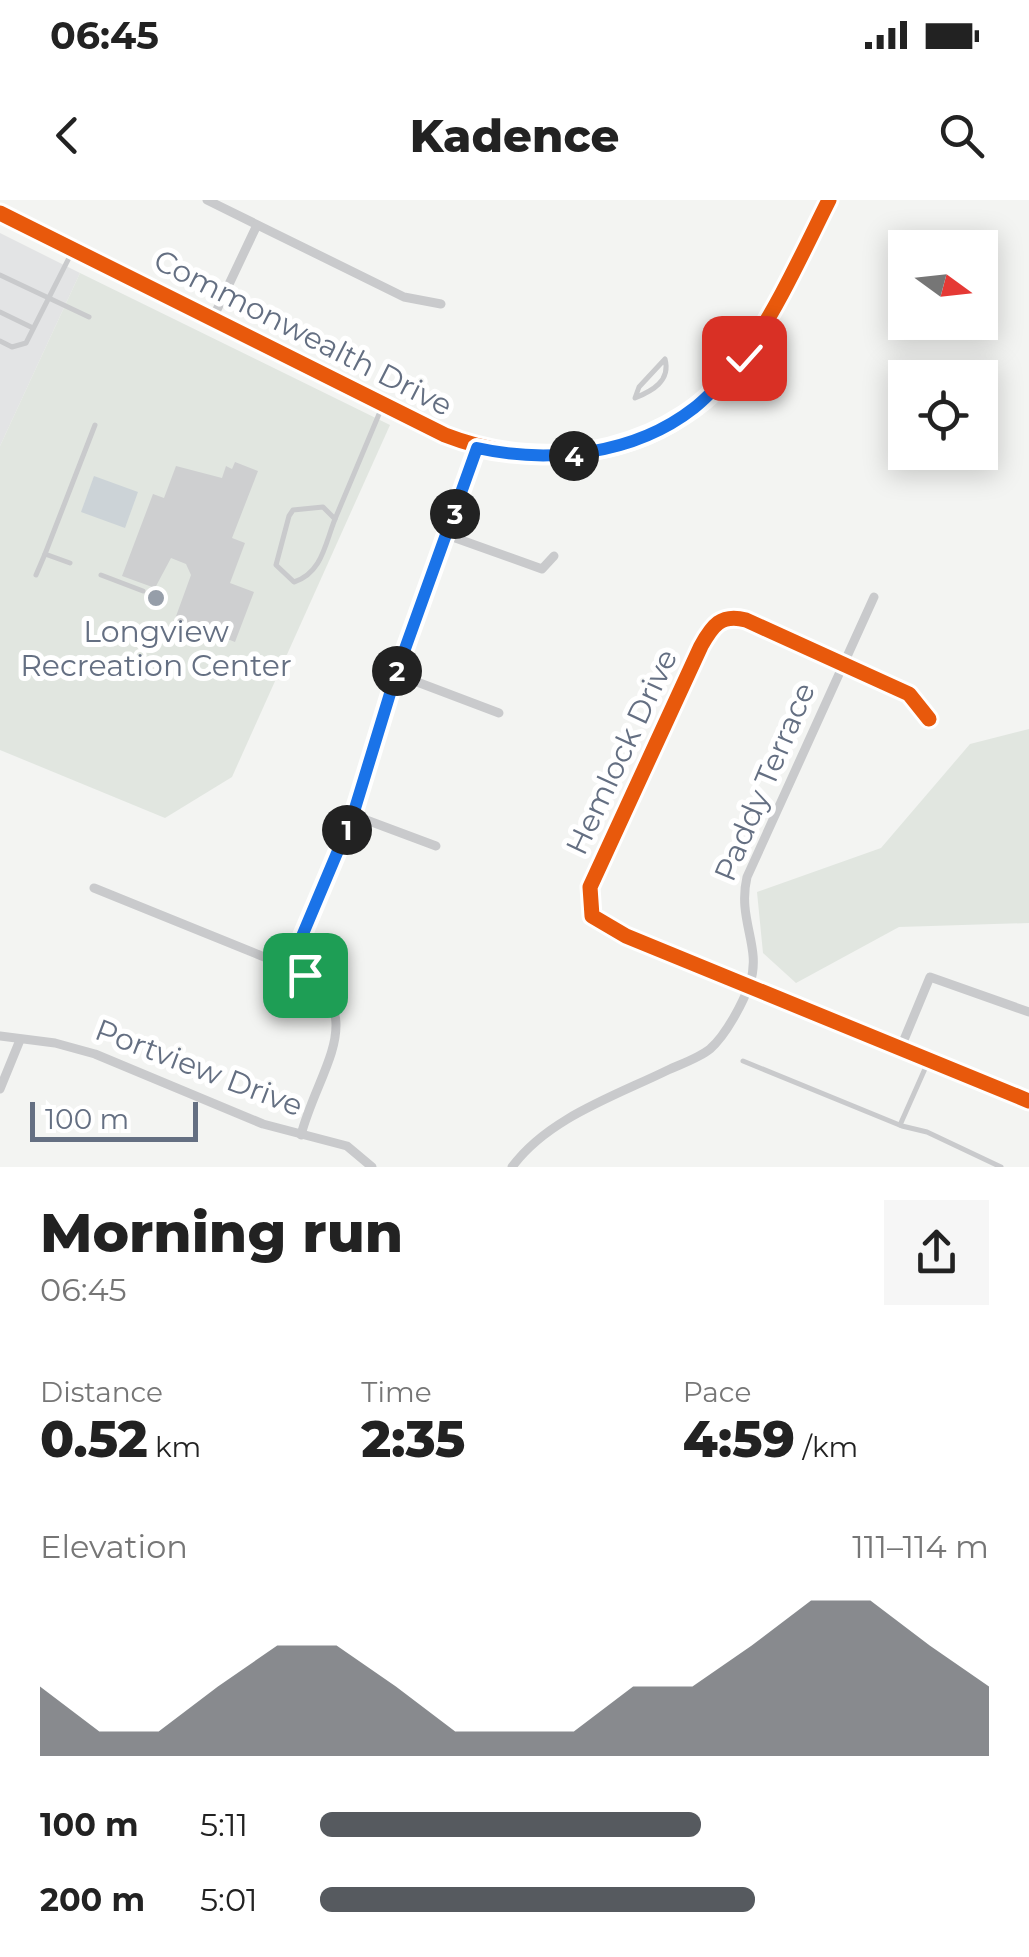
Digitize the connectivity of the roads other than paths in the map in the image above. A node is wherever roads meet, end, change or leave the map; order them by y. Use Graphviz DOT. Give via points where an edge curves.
graph roads {
  1 [pos="207,200"];
  2 [pos="829,200"];
  3 [pos="0,213"];
  4 [pos="256,225"];
  5 [pos="74,249"];
  6 [pos="0,275"];
  7 [pos="48,299"];
  8 [pos="441,304"];
  9 [pos="0,312"];
  10 [pos="89,317"];
  11 [pos="212,318"];
  12 [pos="33,328"];
  13 [pos="0,340"];
  14 [pos="665,359"];
  15 [pos="734,362"];
  16 [pos="383,405"];
  17 [pos="95,425"];
  18 [pos="477,448"];
  19 [pos="335,519"];
  20 [pos="448,535"];
  21 [pos="45,554"];
  22 [pos="554,556"];
  23 [pos="70,563"];
  24 [pos="36,575"];
  25 [pos="101,575"];
  26 [pos="142,591"];
  27 [pos="874,597"];
  28 [pos="843,664"];
  29 [pos="396,674"];
  30 [pos="499,713"];
  31 [pos="930,719"];
  32 [pos="353,815"];
  33 [pos="436,846"];
  34 [pos="94,888"];
  35 [pos="289,967"];
  36 [pos="750,984"];
  37 [pos="1029,1012"];
  38 [pos="0,1036"];
  39 [pos="20,1040"];
  40 [pos="900,1047"];
  41 [pos="929,1059"];
  42 [pos="743,1061"];
  43 [pos="0,1088"];
  44 [pos="1029,1101"];
  45 [pos="900,1126"];
  46 [pos="301,1134"];
  47 [pos="372,1167"];
  48 [pos="512,1167"];
  49 [pos="1002,1167"];
  1 -- 4 [label="street"];
  2 -- 15 [label="street, Commonwealth Drive" via="792,276"];
  3 -- 5 [label="street, Commonwealth Drive"];
  4 -- 8 [label="street" via="404,297"];
  4 -- 11 [label="street"];
  5 -- 7 [label="lane"];
  5 -- 11 [label="street, Commonwealth Drive"];
  6 -- 7 [label="lane"];
  7 -- 10 [label="lane"];
  7 -- 12 [label="lane"];
  9 -- 12 [label="lane"];
  11 -- 16 [label="street, Commonwealth Drive"];
  12 -- 13 [label="lane" via="26,342 12,346"];
  14 -- 14 [label="lane" via="639,387 635,398 655,390"];
  15 -- 15 [label="lane" via="732,352 711,345 710,354 723,364"];
  15 -- 18 [label="street, Commonwealth Drive" via="693,409 636,438 582,455 542,458"];
  16 -- 18 [label="street, Commonwealth Drive"];
  16 -- 19 [label="lane"];
  17 -- 21 [label="lane"];
  18 -- 20 [label="street"];
  19 -- 19 [label="lane" via="316,569 294,582 286,578 276,559 293,510 323,507"];
  20 -- 22 [label="street" via="542,570"];
  20 -- 29 [label="street"];
  21 -- 23 [label="lane"];
  21 -- 24 [label="lane"];
  25 -- 26 [label="lane"];
  27 -- 28 [label="street, Paddy Terrace"];
  28 -- 31 [label="street, Hemlock Drive" via="909,694"];
  28 -- 36 [label="street, Paddy Terrace" via="747,877 740,904 755,957"];
  28 -- 36 [label="street, Hemlock Drive" via="746,620 734,617 713,626 590,887 592,916 600,922"];
  29 -- 30 [label="street"];
  29 -- 32 [label="street"];
  32 -- 33 [label="street"];
  32 -- 35 [label="street"];
  34 -- 35 [label="street"];
  35 -- 46 [label="street" via="319,983 338,1020"];
  36 -- 40 [label="street, Hemlock Drive"];
  36 -- 48 [label="street" via="709,1050 561,1123"];
  37 -- 40 [label="street" via="930,977"];
  38 -- 39 [label="street, Portview Drive"];
  39 -- 43 [label="street"];
  39 -- 46 [label="street, Portview Drive" via="95,1054"];
  40 -- 41 [label="street, Hemlock Drive"];
  41 -- 44 [label="street, Hemlock Drive"];
  41 -- 45 [label="lane"];
  42 -- 45 [label="lane"];
  45 -- 49 [label="lane"];
  46 -- 47 [label="street, Portview Drive" via="347,1146"];
}
